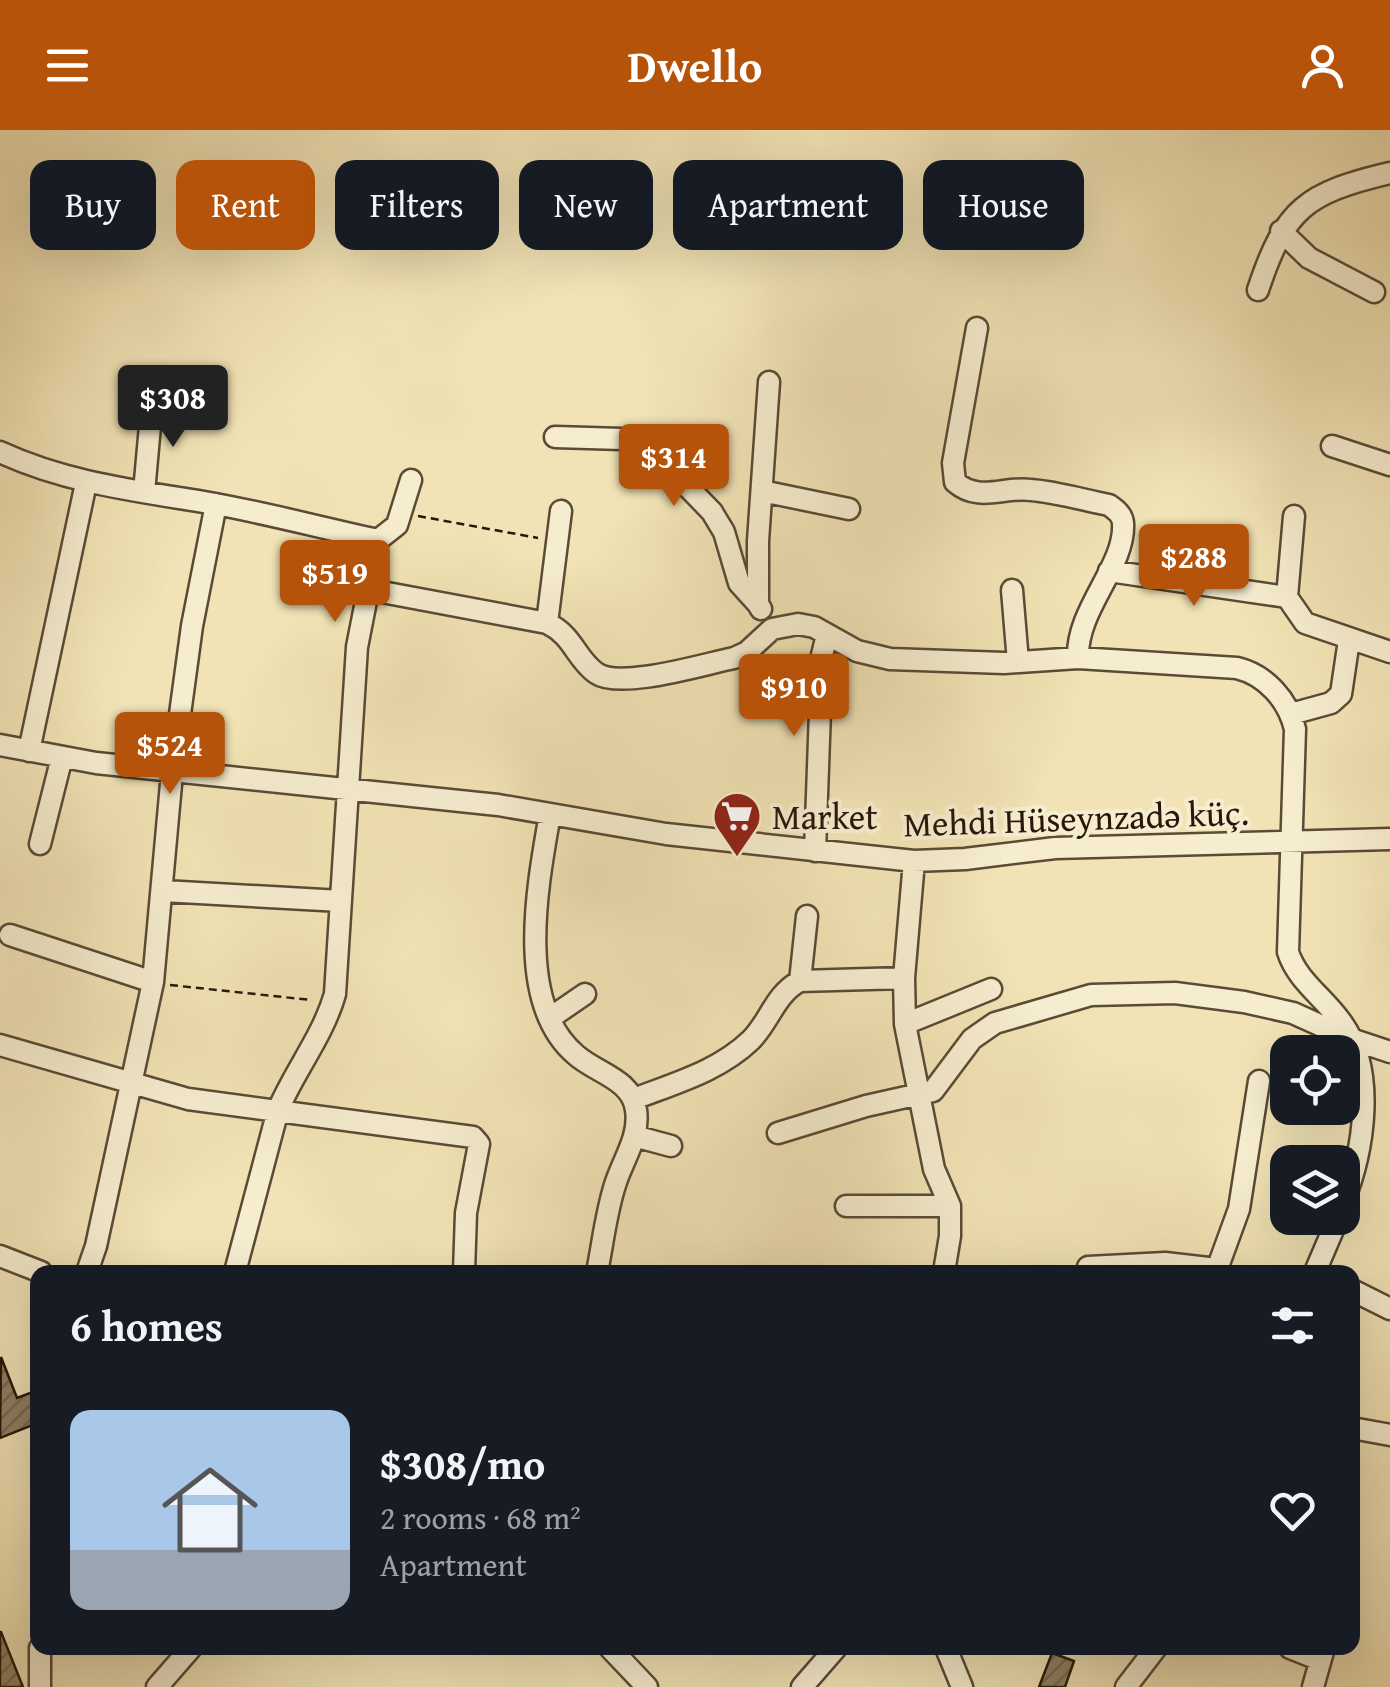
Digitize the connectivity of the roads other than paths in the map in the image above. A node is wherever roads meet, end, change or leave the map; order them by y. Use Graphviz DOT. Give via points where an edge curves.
graph roads {
  1 [pos="1390,173"];
  2 [pos="1281,231"];
  3 [pos="1258,290"];
  4 [pos="1374,292"];
  5 [pos="977,328"];
  6 [pos="769,382"];
  7 [pos="152,404"];
  8 [pos="556,437"];
  9 [pos="1332,446"];
  10 [pos="0,452"];
  11 [pos="1390,465"];
  12 [pos="411,480"];
  13 [pos="86,483"];
  14 [pos="762,491"];
  15 [pos="144,492"];
  16 [pos="216,504"];
  17 [pos="848,509"];
  18 [pos="561,511"];
  19 [pos="1294,516"];
  20 [pos="378,540"];
  21 [pos="1108,571"];
  22 [pos="366,589"];
  23 [pos="1012,590"];
  24 [pos="1287,597"];
  25 [pos="758,604"];
  26 [pos="547,623"];
  27 [pos="772,629"];
  28 [pos="827,634"];
  29 [pos="1349,640"];
  30 [pos="1390,652"];
  31 [pos="1078,658"];
  32 [pos="1018,662"];
  33 [pos="1291,714"];
  34 [pos="0,745"];
  35 [pos="29,751"];
  36 [pos="62,757"];
  37 [pos="172,772"];
  38 [pos="348,791"];
  39 [pos="550,814"];
  40 [pos="1390,839"];
  41 [pos="1293,842"];
  42 [pos="40,844"];
  43 [pos="815,851"];
  44 [pos="914,860"];
  45 [pos="163,891"];
  46 [pos="341,901"];
  47 [pos="807,916"];
  48 [pos="10,935"];
  49 [pos="904,978"];
  50 [pos="800,981"];
  51 [pos="154,982"];
  52 [pos="991,989"];
  53 [pos="586,994"];
  54 [pos="550,1018"];
  55 [pos="905,1024"];
  56 [pos="1342,1035"];
  57 [pos="1349,1035"];
  58 [pos="1360,1042"];
  59 [pos="0,1045"];
  60 [pos="1390,1052"];
  61 [pos="1360,1069"];
  62 [pos="1260,1081"];
  63 [pos="132,1084"];
  64 [pos="918,1097"];
  65 [pos="634,1099"];
  66 [pos="278,1110"];
  67 [pos="778,1133"];
  68 [pos="634,1136"];
  69 [pos="671,1146"];
  70 [pos="1360,1146"];
  71 [pos="846,1206"];
  72 [pos="950,1206"];
  73 [pos="1331,1235"];
  74 [pos="0,1256"];
  75 [pos="89,1265"];
  76 [pos="237,1265"];
  77 [pos="464,1265"];
  78 [pos="599,1265"];
  79 [pos="945,1265"];
  80 [pos="1126,1265"];
  81 [pos="1178,1265"];
  82 [pos="1218,1265"];
  83 [pos="1319,1265"];
  84 [pos="30,1268"];
  85 [pos="1360,1294"];
  86 [pos="1390,1309"];
  87 [pos="1360,1429"];
  88 [pos="1390,1434"];
  89 [pos="40,1655"];
  90 [pos="185,1655"];
  91 [pos="616,1655"];
  92 [pos="830,1655"];
  93 [pos="949,1655"];
  94 [pos="1151,1655"];
  95 [pos="1321,1655"];
  96 [pos="639,1684"];
  97 [pos="40,1687"];
  98 [pos="157,1687"];
  99 [pos="802,1687"];
  100 [pos="962,1687"];
  101 [pos="1126,1687"];
  102 [pos="1313,1687"];
  1 -- 2 [label="street" via="1314,199"];
  2 -- 3 [label="street"];
  2 -- 4 [label="street" via="1309,258"];
  5 -- 21 [label="street" via="955,482 988,494 1029,489 1109,506 1123,522"];
  6 -- 14 [label="street"];
  7 -- 15 [label="street"];
  8 -- 25 [label="street" via="622,439 654,452 712,512 739,583"];
  9 -- 11 [label="street"];
  10 -- 13 [label="street"];
  12 -- 20 [label="street" via="402,514"];
  13 -- 15 [label="street"];
  13 -- 35 [label="street"];
  14 -- 17 [label="street"];
  14 -- 25 [label="street"];
  15 -- 16 [label="street"];
  16 -- 20 [label="street"];
  16 -- 37 [label="street"];
  18 -- 26 [label="street"];
  19 -- 24 [label="street"];
  20 -- 22 [label="street"];
  21 -- 24 [label="street"];
  21 -- 31 [label="street" via="1081,629"];
  22 -- 26 [label="street"];
  22 -- 38 [label="street"];
  23 -- 32 [label="street"];
  24 -- 29 [label="street" via="1304,623"];
  25 -- 27 [label="street"];
  26 -- 27 [label="street" via="610,680 734,658"];
  27 -- 28 [label="street" via="798,624"];
  28 -- 32 [label="street" via="842,646 890,659"];
  28 -- 43 [label="street"];
  29 -- 30 [label="street"];
  29 -- 33 [label="street" via="1341,694"];
  31 -- 32 [label="street"];
  31 -- 33 [label="street" via="1253,672"];
  33 -- 41 [label="street"];
  34 -- 35 [label="street, Mehdi Hüseynzadə küç."];
  35 -- 36 [label="street, Mehdi Hüseynzadə küç."];
  36 -- 37 [label="street, Mehdi Hüseynzadə küç."];
  36 -- 42 [label="street"];
  37 -- 38 [label="street, Mehdi Hüseynzadə küç."];
  37 -- 45 [label="street"];
  38 -- 39 [label="street, Mehdi Hüseynzadə küç."];
  38 -- 46 [label="street"];
  39 -- 43 [label="street, Mehdi Hüseynzadə küç."];
  39 -- 54 [label="street" via="536,970"];
  40 -- 41 [label="street, Mehdi Hüseynzadə küç."];
  41 -- 44 [label="street, Mehdi Hüseynzadə küç." via="1056,848"];
  41 -- 57 [label="street" via="1288,952"];
  43 -- 44 [label="street, Mehdi Hüseynzadə küç."];
  44 -- 49 [label="street"];
  45 -- 46 [label="street"];
  45 -- 51 [label="street"];
  46 -- 66 [label="street" via="332,1006"];
  47 -- 50 [label="street"];
  48 -- 51 [label="street"];
  49 -- 50 [label="street"];
  49 -- 55 [label="street"];
  50 -- 65 [label="street" via="786,988 752,1039 719,1065"];
  51 -- 63 [label="street"];
  52 -- 55 [label="street"];
  53 -- 54 [label="street"];
  54 -- 65 [label="street" via="576,1056"];
  55 -- 64 [label="street"];
  56 -- 64 [label="street" via="1293,1013 1244,1002 1175,993 1091,995 995,1023 972,1039 932,1092"];
  58 -- 60 [label="street"];
  59 -- 63 [label="street"];
  61 -- 70 [label="street"];
  62 -- 82 [label="street" via="1239,1209"];
  63 -- 66 [label="street" via="188,1100"];
  63 -- 75 [label="street"];
  64 -- 67 [label="street"];
  64 -- 72 [label="street"];
  65 -- 68 [label="street"];
  66 -- 76 [label="street"];
  66 -- 77 [label="street" via="473,1137 479,1144"];
  68 -- 69 [label="street"];
  68 -- 78 [label="street" via="616,1181"];
  71 -- 72 [label="street"];
  72 -- 79 [label="street"];
  73 -- 83 [label="street"];
  74 -- 84 [label="street"];
  80 -- 81 [label="street"];
  85 -- 86 [label="street"];
  87 -- 88 [label="street"];
  89 -- 97 [label="street"];
  90 -- 98 [label="street"];
  91 -- 96 [label="street"];
  92 -- 99 [label="street"];
  93 -- 100 [label="street"];
  94 -- 101 [label="street"];
  95 -- 102 [label="street"];
}
